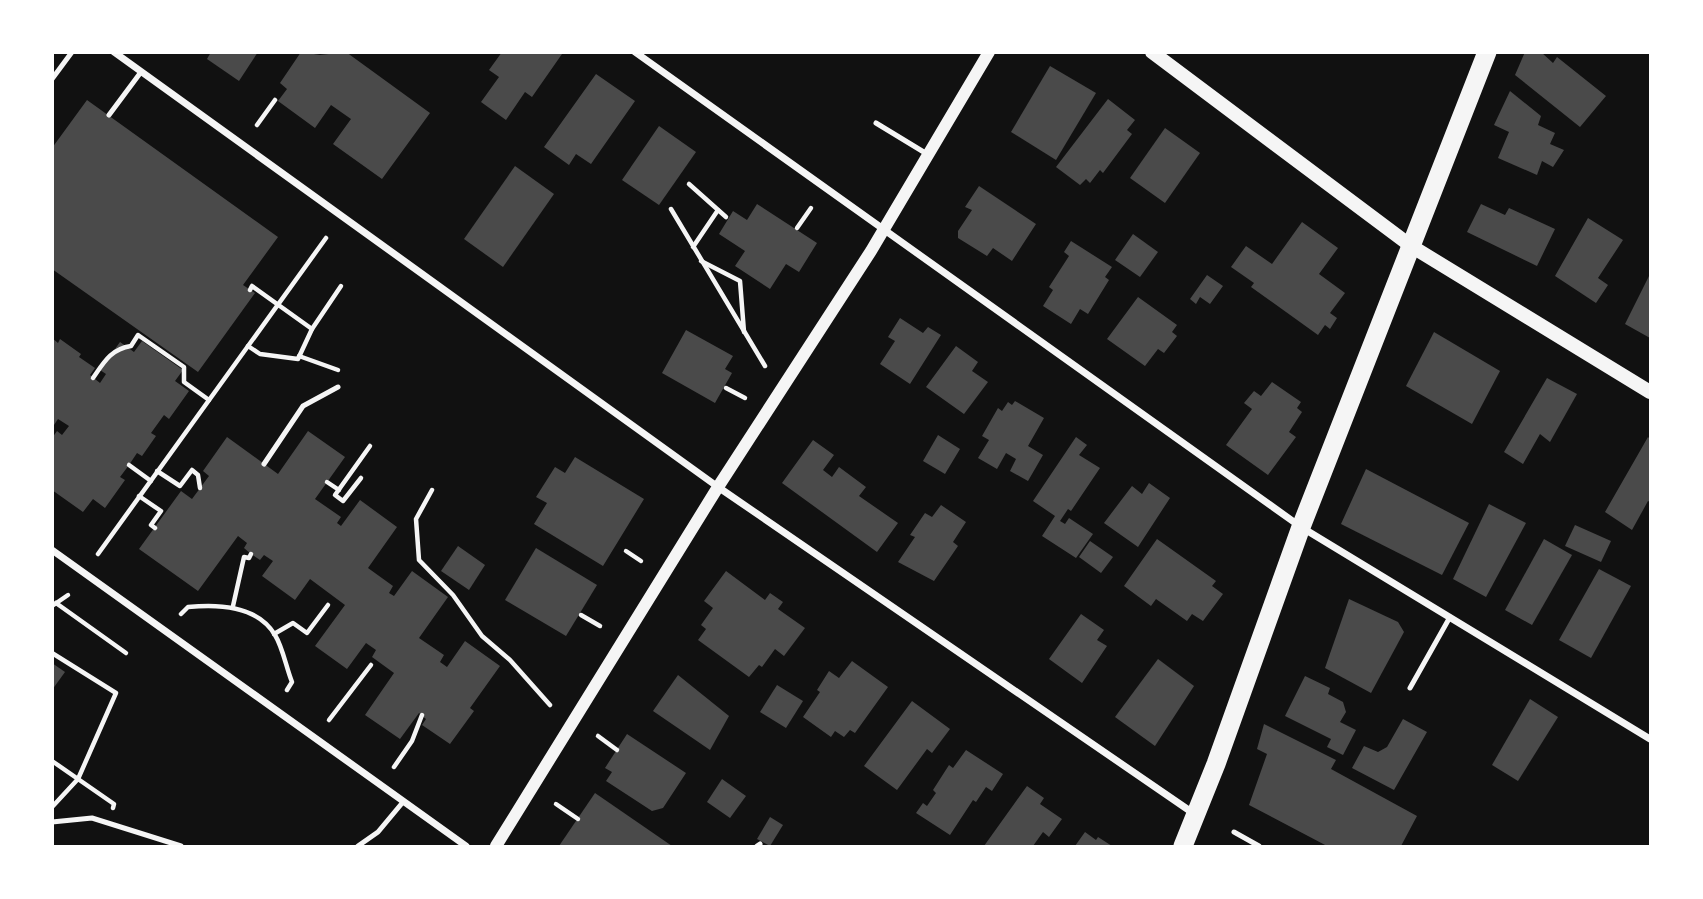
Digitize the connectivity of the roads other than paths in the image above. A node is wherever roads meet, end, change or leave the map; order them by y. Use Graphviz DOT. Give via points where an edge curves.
graph roads {
  1 [pos="72,52"];
  2 [pos="114,52"];
  3 [pos="635,52"];
  4 [pos="989,52"];
  5 [pos="1152,52"];
  6 [pos="1487,52"];
  7 [pos="141,72"];
  8 [pos="52,79"];
  9 [pos="109,115"];
  10 [pos="876,123"];
  11 [pos="928,155"];
  12 [pos="884,229"];
  13 [pos="1411,246"];
  14 [pos="338,387"];
  15 [pos="1650,393"];
  16 [pos="264,464"];
  17 [pos="718,488"];
  18 [pos="1301,527"];
  19 [pos="52,550"];
  20 [pos="1450,617"];
  21 [pos="1410,688"];
  22 [pos="1650,739"];
  23 [pos="403,802"];
  24 [pos="1196,815"];
  25 [pos="52,822"];
  26 [pos="1234,832"];
  27 [pos="181,846"];
  28 [pos="358,846"];
  29 [pos="466,846"];
  30 [pos="496,846"];
  31 [pos="1183,846"];
  32 [pos="1259,846"];
  1 -- 8 [label="lane"];
  2 -- 7 [label="street"];
  3 -- 12 [label="street"];
  4 -- 11 [label="street"];
  5 -- 13 [label="main road"];
  6 -- 13 [label="highway"];
  7 -- 9 [label="lane"];
  7 -- 17 [label="street"];
  10 -- 11 [label="lane"];
  11 -- 12 [label="street"];
  12 -- 17 [label="street"];
  12 -- 18 [label="street"];
  13 -- 15 [label="main road"];
  13 -- 18 [label="highway"];
  14 -- 16 [label="lane" via="303,406"];
  17 -- 24 [label="street"];
  17 -- 30 [label="street"];
  18 -- 20 [label="street"];
  18 -- 24 [label="highway"];
  19 -- 23 [label="street"];
  20 -- 21 [label="lane"];
  20 -- 22 [label="street"];
  23 -- 28 [label="lane" via="378,832"];
  23 -- 29 [label="street"];
  24 -- 31 [label="highway"];
  25 -- 27 [label="lane" via="92,818"];
  26 -- 32 [label="lane"];
}
